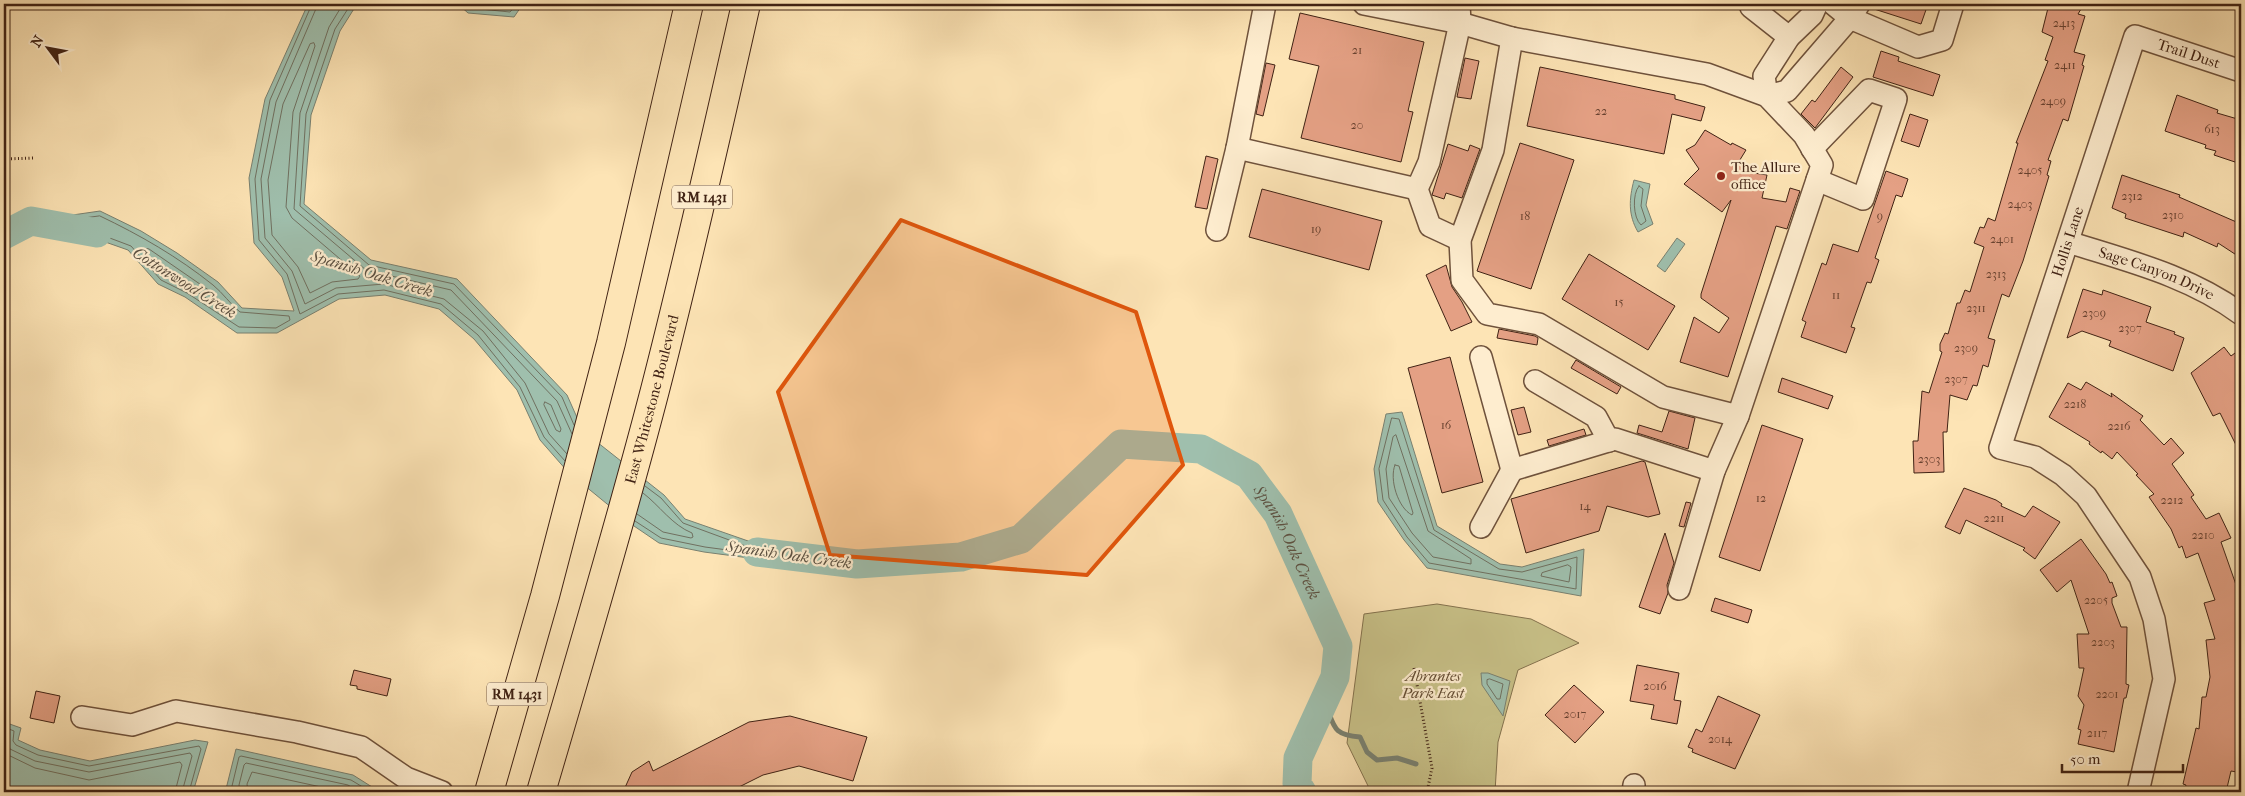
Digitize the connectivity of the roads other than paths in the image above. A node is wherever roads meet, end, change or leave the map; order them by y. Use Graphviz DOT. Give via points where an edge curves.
graph roads {
  1 [pos="689,4"];
  2 [pos="746,4"];
  3 [pos="1265,4"];
  4 [pos="1364,4"];
  5 [pos="1751,4"];
  6 [pos="1817,4"];
  7 [pos="1833,4"];
  8 [pos="1953,4"];
  9 [pos="1855,11"];
  10 [pos="1460,13"];
  11 [pos="2135,36"];
  12 [pos="1790,37"];
  13 [pos="1512,38"];
  14 [pos="2241,71"];
  15 [pos="1767,96"];
  16 [pos="1237,148"];
  17 [pos="1812,148"];
  18 [pos="1817,180"];
  19 [pos="1418,190"];
  20 [pos="1217,230"];
  21 [pos="1460,240"];
  22 [pos="2068,242"];
  23 [pos="2241,314"];
  24 [pos="1481,357"];
  25 [pos="1536,382"];
  26 [pos="1738,416"];
  27 [pos="1609,441"];
  28 [pos="1512,470"];
  29 [pos="1714,471"];
  30 [pos="1481,527"];
  31 [pos="1679,589"];
  32 [pos="82,717"];
  33 [pos="442,792"];
  34 [pos="490,792"];
  35 [pos="541,792"];
  36 [pos="2138,792"];
  1 -- 34 [label="main road, RM 1431" via="611,343"];
  2 -- 35 [label="main road, East Whitestone Boulevard / RM 1431" via="655,390 586,643"];
  3 -- 16 [label="street"];
  4 -- 10 [label="street"];
  5 -- 12 [label="street"];
  6 -- 12 [label="street" via="1812,15"];
  7 -- 9 [label="street"];
  8 -- 9 [label="street" via="1942,40 1918,47"];
  9 -- 15 [label="street" via="1787,91"];
  10 -- 13 [label="street"];
  10 -- 19 [label="street" via="1429,162"];
  11 -- 14 [label="street, Trail Dust"];
  11 -- 22 [label="street, Hollis Lane"];
  12 -- 15 [label="street" via="1764,76"];
  13 -- 15 [label="street" via="1699,72"];
  13 -- 21 [label="street" via="1493,150"];
  15 -- 17 [label="street"];
  16 -- 19 [label="street"];
  16 -- 20 [label="street"];
  17 -- 18 [label="street" via="1822,165"];
  17 -- 18 [label="street" via="1869,90 1896,99 1863,199"];
  18 -- 26 [label="street"];
  19 -- 21 [label="street" via="1430,226"];
  21 -- 26 [label="street" via="1462,280 1487,314 1539,324 1664,397"];
  22 -- 23 [label="street, Sage Canyon Drive" via="2188,281"];
  22 -- 36 [label="street, Hollis Lane" via="2000,448 2035,457 2069,480 2086,496 2140,577 2154,619 2164,679"];
  24 -- 28 [label="street"];
  25 -- 27 [label="street" via="1596,417"];
  26 -- 29 [label="street"];
  27 -- 28 [label="street"];
  27 -- 29 [label="street" via="1620,440"];
  28 -- 30 [label="street"];
  29 -- 31 [label="street"];
  32 -- 33 [label="street" via="132,725 176,710 297,732 361,747 406,778"];
}
